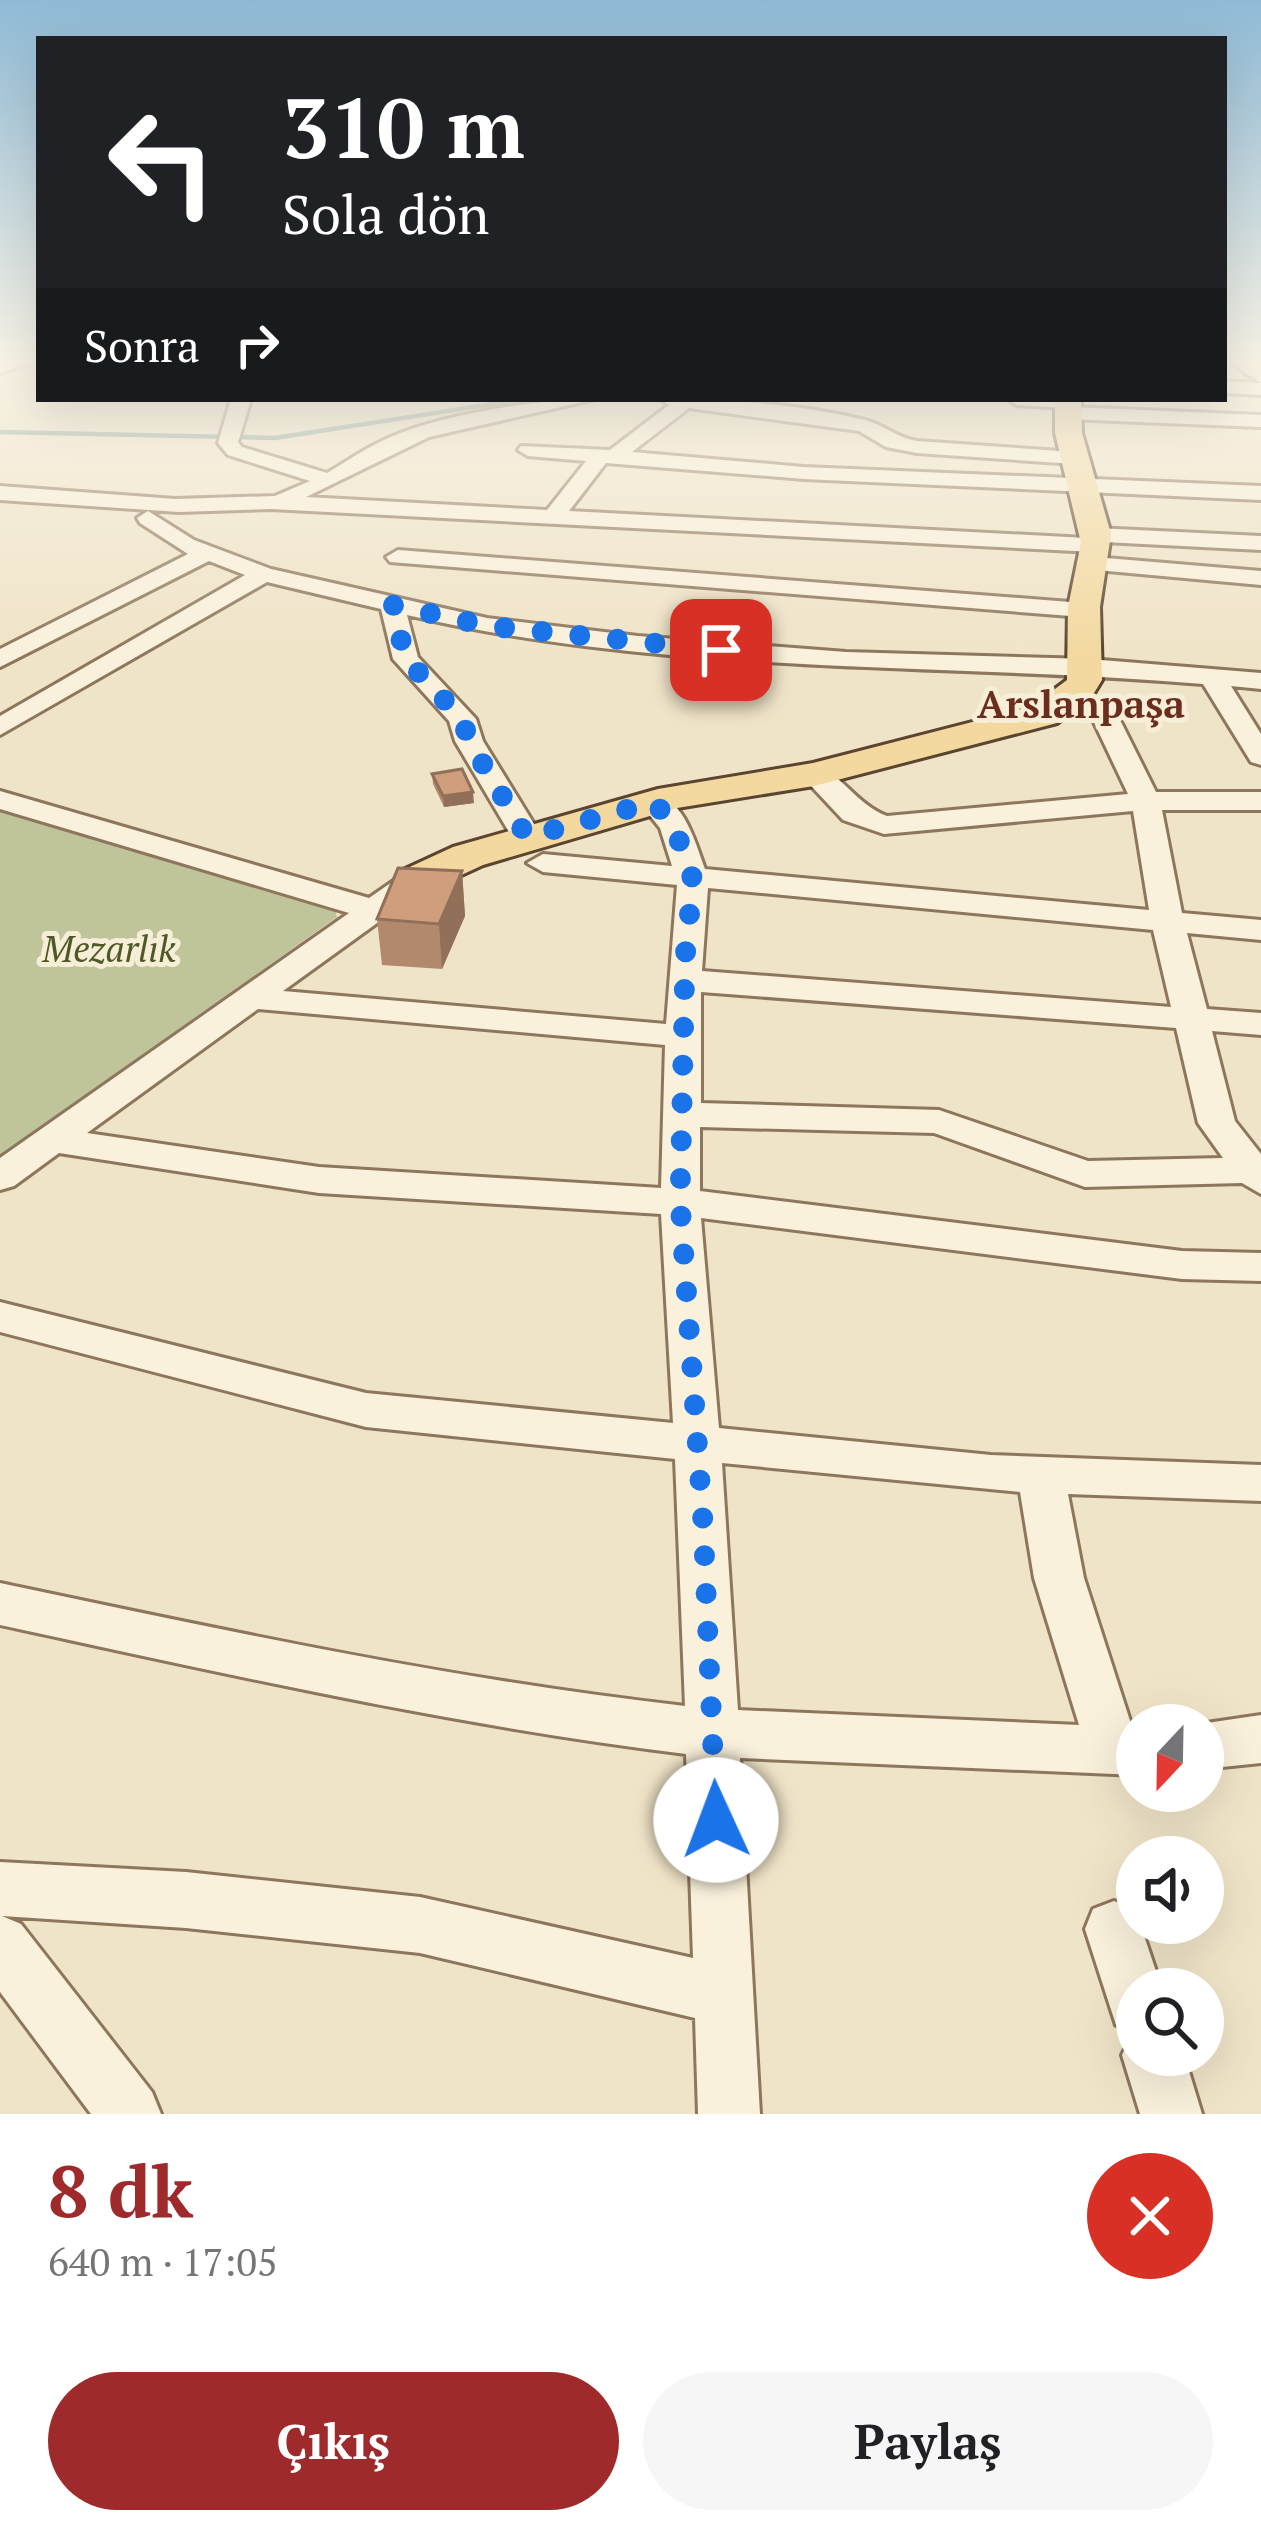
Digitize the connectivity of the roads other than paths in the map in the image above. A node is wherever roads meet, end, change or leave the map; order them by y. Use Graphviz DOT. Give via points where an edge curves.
graph roads {
  1 [pos="254,458"];
  2 [pos="368,458"];
  3 [pos="607,458"];
  4 [pos="635,458"];
  5 [pos="752,458"];
  6 [pos="795,458"];
  7 [pos="982,458"];
  8 [pos="1076,458"];
  9 [pos="767,471"];
  10 [pos="1078,472"];
  11 [pos="330,481"];
  12 [pos="1261,493"];
  13 [pos="0,494"];
  14 [pos="264,502"];
  15 [pos="443,511"];
  16 [pos="168,512"];
  17 [pos="554,517"];
  18 [pos="1261,543"];
  19 [pos="1095,548"];
  20 [pos="197,549"];
  21 [pos="398,557"];
  22 [pos="265,574"];
  23 [pos="1261,578"];
  24 [pos="353,596"];
  25 [pos="392,605"];
  26 [pos="1083,610"];
  27 [pos="0,659"];
  28 [pos="1212,678"];
  29 [pos="1084,681"];
  30 [pos="1261,681"];
  31 [pos="0,727"];
  32 [pos="1261,757"];
  33 [pos="814,774"];
  34 [pos="0,800"];
  35 [pos="1147,801"];
  36 [pos="1261,801"];
  37 [pos="664,814"];
  38 [pos="535,850"];
  39 [pos="416,880"];
  40 [pos="693,880"];
  41 [pos="374,910"];
  42 [pos="1168,923"];
  43 [pos="1261,930"];
  44 [pos="684,980"];
  45 [pos="248,998"];
  46 [pos="1192,1021"];
  47 [pos="1261,1024"];
  48 [pos="683,1036"];
  49 [pos="681,1114"];
  50 [pos="53,1140"];
  51 [pos="1257,1176"];
  52 [pos="0,1177"];
  53 [pos="680,1202"];
  54 [pos="1261,1267"];
  55 [pos="0,1317"];
  56 [pos="697,1445"];
  57 [pos="1041,1476"];
  58 [pos="1261,1483"];
  59 [pos="0,1604"];
  60 [pos="1116,1728"];
  61 [pos="712,1733"];
  62 [pos="1261,1739"];
  63 [pos="1224,1742"];
  64 [pos="1116,1752"];
  65 [pos="0,1889"];
  66 [pos="1114,1929"];
  67 [pos="0,1944"];
  68 [pos="1126,1968"];
  69 [pos="724,1995"];
  70 [pos="1159,2076"];
  71 [pos="130,2114"];
  72 [pos="729,2114"];
  73 [pos="1171,2114"];
  1 -- 11 [label="street"];
  2 -- 11 [label="street"];
  3 -- 17 [label="street"];
  4 -- 9 [label="street"];
  5 -- 9 [label="street"];
  6 -- 9 [label="street"];
  7 -- 10 [label="street"];
  8 -- 10 [label="main road"];
  9 -- 10 [label="street"];
  9 -- 17 [label="street"];
  9 -- 19 [label="street"];
  10 -- 12 [label="street"];
  10 -- 19 [label="main road"];
  11 -- 14 [label="street"];
  13 -- 16 [label="street"];
  14 -- 15 [label="street"];
  14 -- 16 [label="street"];
  15 -- 17 [label="street"];
  15 -- 21 [label="street"];
  16 -- 20 [label="street"];
  18 -- 19 [label="street"];
  19 -- 23 [label="street"];
  19 -- 26 [label="main road"];
  20 -- 22 [label="street"];
  20 -- 27 [label="street"];
  21 -- 24 [label="street"];
  21 -- 26 [label="street"];
  22 -- 24 [label="street"];
  22 -- 31 [label="street"];
  24 -- 25 [label="street"];
  25 -- 29 [label="street" via="638,644"];
  25 -- 38 [label="street" via="406,659 462,719"];
  26 -- 29 [label="main road"];
  28 -- 29 [label="street"];
  28 -- 30 [label="street"];
  28 -- 32 [label="street"];
  29 -- 33 [label="main road" via="1044,715"];
  29 -- 35 [label="street"];
  33 -- 35 [label="street" via="854,814 884,825"];
  33 -- 37 [label="main road"];
  34 -- 41 [label="street"];
  35 -- 36 [label="street"];
  35 -- 42 [label="street"];
  37 -- 38 [label="main road"];
  37 -- 40 [label="street"];
  38 -- 39 [label="main road"];
  38 -- 40 [label="street"];
  39 -- 41 [label="street"];
  40 -- 42 [label="street"];
  40 -- 44 [label="street"];
  41 -- 45 [label="street"];
  42 -- 43 [label="street"];
  42 -- 46 [label="street"];
  44 -- 46 [label="street"];
  44 -- 48 [label="street"];
  45 -- 48 [label="street"];
  45 -- 50 [label="street"];
  46 -- 47 [label="street"];
  46 -- 51 [label="street" via="1217,1123"];
  48 -- 49 [label="street"];
  49 -- 51 [label="street" via="939,1123 1085,1174"];
  49 -- 53 [label="street"];
  50 -- 52 [label="street"];
  50 -- 53 [label="street" via="319,1180"];
  53 -- 54 [label="street" via="1182,1265"];
  53 -- 56 [label="street"];
  55 -- 56 [label="street" via="366,1410"];
  56 -- 57 [label="street"];
  56 -- 61 [label="street"];
  57 -- 58 [label="street"];
  57 -- 60 [label="street" via="1059,1578"];
  59 -- 61 [label="street" via="313,1670"];
  61 -- 64 [label="street"];
  61 -- 69 [label="street"];
  62 -- 63 [label="street"];
  65 -- 69 [label="street" via="420,1925"];
  66 -- 68 [label="street"];
  67 -- 71 [label="street"];
  69 -- 72 [label="street"];
  70 -- 73 [label="street"];
}
